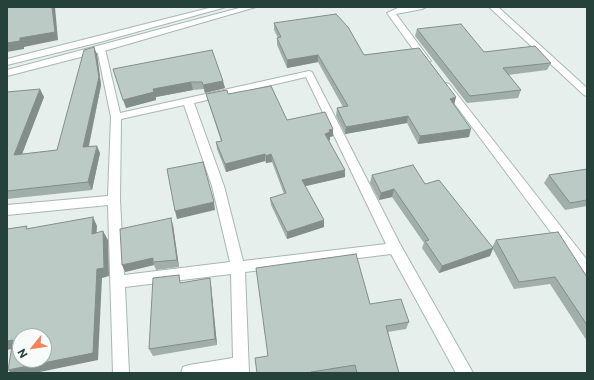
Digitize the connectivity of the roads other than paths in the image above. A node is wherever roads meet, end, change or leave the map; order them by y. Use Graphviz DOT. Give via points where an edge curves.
graph roads {
  1 [pos="222,7"];
  2 [pos="252,7"];
  3 [pos="422,7"];
  4 [pos="493,7"];
  5 [pos="101,49"];
  6 [pos="7,62"];
  7 [pos="431,67"];
  8 [pos="7,73"];
  9 [pos="441,80"];
  10 [pos="587,93"];
  11 [pos="188,101"];
  12 [pos="116,117"];
  13 [pos="114,200"];
  14 [pos="7,210"];
  15 [pos="394,248"];
  16 [pos="238,267"];
  17 [pos="587,270"];
  18 [pos="118,282"];
  19 [pos="241,369"];
  20 [pos="121,373"];
  21 [pos="189,373"];
  22 [pos="465,373"];
  1 -- 6 [label="street"];
  2 -- 5 [label="street"];
  3 -- 7 [label="street" via="391,13"];
  4 -- 10 [label="street"];
  5 -- 8 [label="street"];
  5 -- 12 [label="street"];
  9 -- 17 [label="street"];
  11 -- 12 [label="street"];
  11 -- 15 [label="street" via="309,74"];
  11 -- 16 [label="street" via="218,186"];
  12 -- 13 [label="street"];
  13 -- 14 [label="street"];
  13 -- 18 [label="street"];
  15 -- 16 [label="street"];
  15 -- 22 [label="street"];
  16 -- 18 [label="street"];
  16 -- 19 [label="street"];
  18 -- 20 [label="street"];
  19 -- 21 [label="street"];
}
